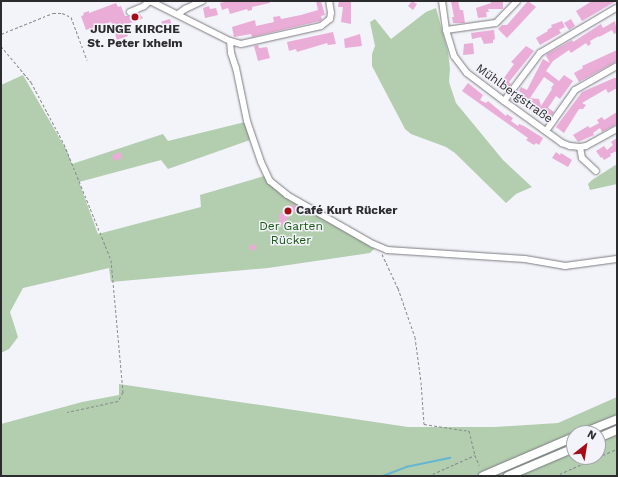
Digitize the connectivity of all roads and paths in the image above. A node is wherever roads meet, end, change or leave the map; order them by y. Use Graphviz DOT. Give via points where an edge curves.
graph roads {
  1 [pos="150,1"];
  2 [pos="200,1"];
  3 [pos="329,1"];
  4 [pos="442,1"];
  5 [pos="516,1"];
  6 [pos="616,8"];
  7 [pos="130,12"];
  8 [pos="178,14"];
  9 [pos="446,30"];
  10 [pos="1,34"];
  11 [pos="230,41"];
  12 [pos="1,46"];
  13 [pos="88,60"];
  14 [pos="617,66"];
  15 [pos="504,101"];
  16 [pos="617,129"];
  17 [pos="546,131"];
  18 [pos="580,147"];
  19 [pos="596,171"];
  20 [pos="380,248"];
  21 [pos="617,259"];
  22 [pos="67,412"];
  23 [pos="617,419"];
  24 [pos="602,425"];
  25 [pos="617,430"];
  26 [pos="606,435"];
  27 [pos="566,440"];
  28 [pos="617,449"];
  29 [pos="566,451"];
  30 [pos="606,454"];
  31 [pos="475,455"];
  32 [pos="479,465"];
  33 [pos="580,465"];
  34 [pos="428,476"];
  35 [pos="483,476"];
  36 [pos="508,476"];
  37 [pos="555,476"];
  1 -- 7 [label="street"];
  1 -- 8 [label="street"];
  2 -- 8 [label="street"];
  3 -- 11 [label="street" via="330,19 321,26 248,44"];
  4 -- 9 [label="street, Mühlbergstraße"];
  5 -- 9 [label="street" via="496,23"];
  6 -- 15 [label="street" via="540,53"];
  8 -- 11 [label="street"];
  9 -- 15 [label="street, Mühlbergstraße" via="454,56 464,69"];
  10 -- 13 [label="path" via="62,13 71,17"];
  11 -- 20 [label="street" via="247,121 260,162 270,180 287,194"];
  12 -- 22 [label="path" via="32,82 64,144 111,260 123,392 118,400"];
  14 -- 17 [label="street" via="575,90"];
  15 -- 17 [label="street, Mühlbergstraße"];
  16 -- 18 [label="street" via="594,143"];
  17 -- 18 [label="street, Mühlbergstraße" via="562,143"];
  18 -- 19 [label="street" via="582,158"];
  20 -- 21 [label="street" via="525,259 565,266"];
  20 -- 31 [label="path" via="413,330 420,370 424,424 469,431"];
  23 -- 24 [label="highway"];
  25 -- 26 [label="highway"];
  27 -- 35 [label="highway"];
  28 -- 30 [label="path"];
  29 -- 36 [label="highway"];
  31 -- 32 [label="path"];
  31 -- 34 [label="path"];
  33 -- 37 [label="path"];
}
